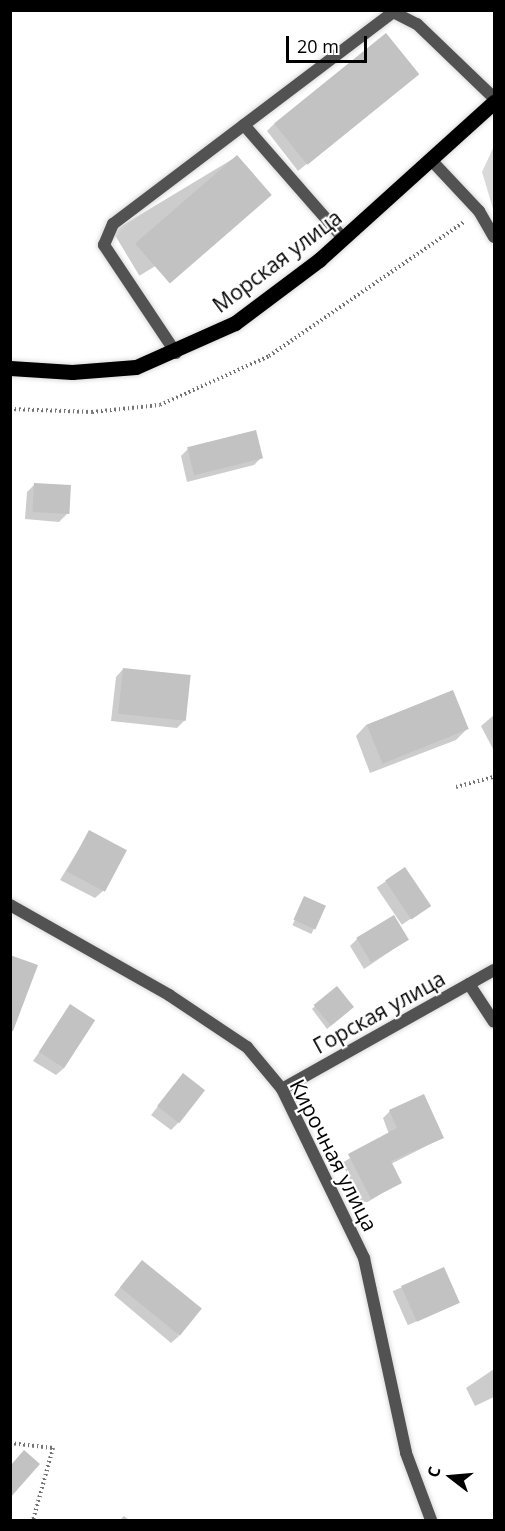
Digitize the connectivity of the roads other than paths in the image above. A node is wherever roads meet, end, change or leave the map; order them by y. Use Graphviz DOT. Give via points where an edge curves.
graph roads {
  1 [pos="495,100"];
  2 [pos="244,125"];
  3 [pos="432,161"];
  4 [pos="495,237"];
  5 [pos="343,238"];
  6 [pos="176,353"];
  7 [pos="10,368"];
  8 [pos="10,905"];
  9 [pos="495,970"];
  10 [pos="470,984"];
  11 [pos="495,1022"];
  12 [pos="282,1089"];
  13 [pos="431,1521"];
  1 -- 2 [label="street" via="417,24 393,12"];
  1 -- 3 [label="main road, Морская улица"];
  2 -- 5 [label="street"];
  2 -- 6 [label="street" via="106,232 104,245"];
  3 -- 4 [label="street" via="479,211"];
  3 -- 5 [label="main road, Морская улица"];
  5 -- 6 [label="main road, Морская улица" via="235,323"];
  6 -- 7 [label="main road, Морская улица" via="136,367 72,372"];
  8 -- 12 [label="street, Кирочная улица" via="169,994 247,1047"];
  9 -- 10 [label="street, Горская улица"];
  10 -- 11 [label="street"];
  10 -- 12 [label="street, Горская улица"];
  12 -- 13 [label="street, Кирочная улица" via="364,1258 406,1453"];
}
